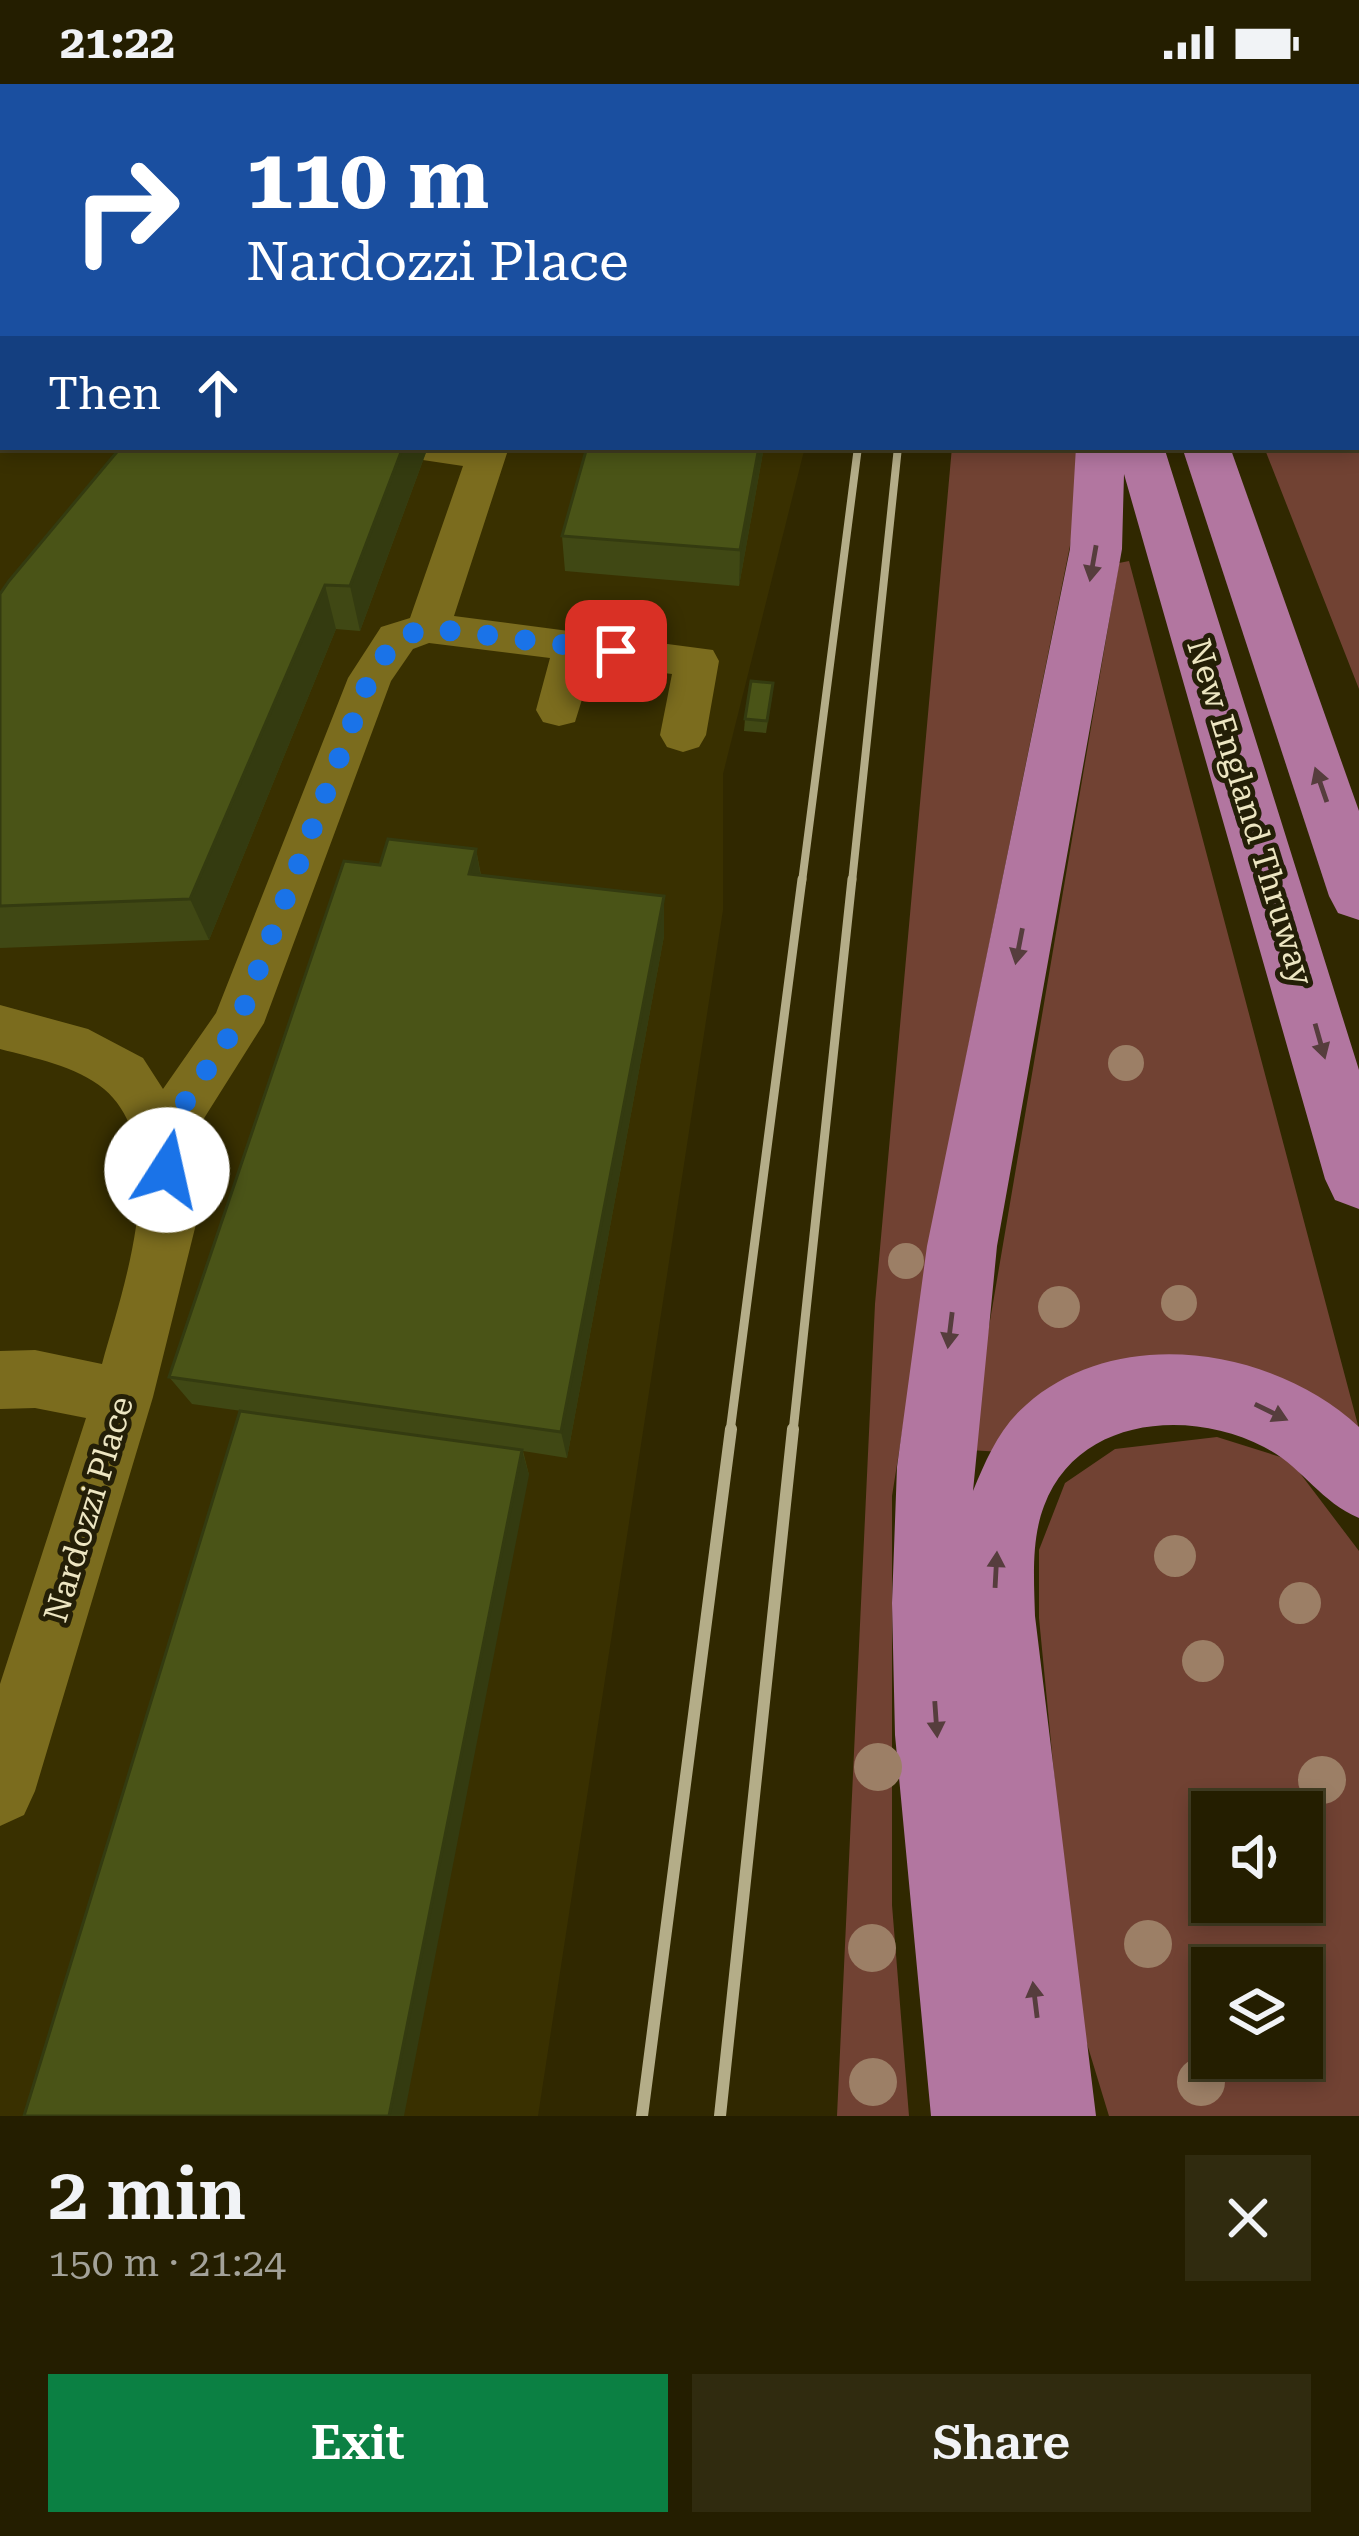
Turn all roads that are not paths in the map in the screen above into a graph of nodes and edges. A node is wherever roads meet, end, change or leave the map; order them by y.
1 (1100, 450) edge
2 (1141, 450) edge
3 (1207, 450) edge
4 (488, 451) edge
5 (397, 454) edge
6 (428, 628) junction
7 (575, 646) junction
8 (559, 710) dead end
9 (683, 735) dead end
10 (1359, 896) edge
11 (0, 1027) edge
12 (163, 1135) junction
13 (1359, 1179) edge
14 (0, 1380) edge
15 (123, 1397) junction
16 (1359, 1480) edge
17 (0, 1791) edge
18 (960, 1974) junction
19 (965, 2116) edge
20 (978, 2116) edge
21 (1049, 2116) edge

1 -> 18 highway
2 -> 13 highway, New England Thruway
10 -> 3 highway, New England Thruway
4 - 5 lane
4 - 6 lane
6 - 7 lane
6 - 12 lane
7 - 8 lane
7 - 9 lane
11 - 12 lane
12 - 15 lane, Nardozzi Place
14 - 15 lane
15 - 17 lane, Nardozzi Place
21 -> 16 highway
18 - 19 highway
18 - 20 highway

